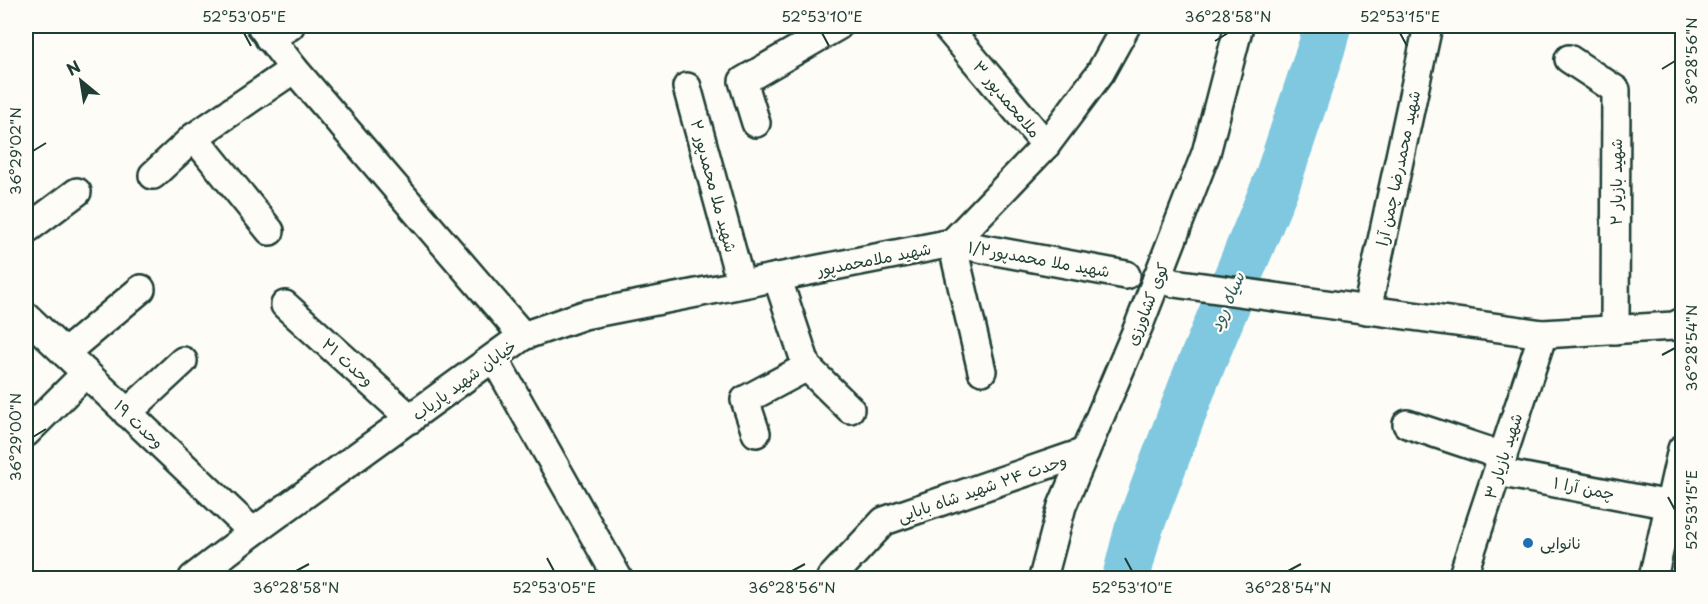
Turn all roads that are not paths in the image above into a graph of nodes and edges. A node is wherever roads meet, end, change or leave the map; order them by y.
1 (838, 26) edge
2 (946, 26) edge
3 (1126, 26) edge
4 (1239, 26) edge
5 (1428, 26) edge
6 (273, 30) edge
7 (1569, 59) dead end
8 (294, 69) junction
9 (687, 87) dead end
10 (756, 123) dead end
11 (194, 137) junction
12 (1046, 146) junction
13 (153, 175) dead end
14 (77, 192) dead end
15 (26, 230) edge
16 (270, 231) dead end
17 (952, 243) junction
18 (1126, 274) dead end
19 (777, 278) junction
20 (1166, 280) junction
21 (741, 284) junction
22 (141, 289) dead end
23 (285, 305) dead end
24 (1367, 310) junction
25 (26, 316) edge
26 (1683, 322) edge
27 (1616, 330) junction
28 (1543, 334) junction
29 (523, 336) junction
30 (65, 353) junction
31 (494, 358) junction
32 (183, 362) dead end
33 (807, 367) junction
34 (982, 371) dead end
35 (86, 374) junction
36 (850, 409) dead end
37 (127, 413) junction
38 (411, 419) junction
39 (1407, 424) dead end
40 (26, 432) edge
41 (756, 433) dead end
42 (1683, 449) edge
43 (1085, 452) junction
44 (1500, 464) junction
45 (1670, 505) junction
46 (253, 532) junction
47 (193, 579) edge
48 (618, 579) edge
49 (831, 579) edge
50 (1043, 579) edge
51 (1462, 579) edge
52 (1653, 579) edge

1 - 10 street
2 - 12 street, ملامحمدپور ۳
3 - 12 street, شهید ملامحمدپور
4 - 20 street, کوی کشاورزی
5 - 24 street, شهید محمدرضا چمن آرا
6 - 8 street, خیابان شهید پاریاب
7 - 27 street, شهید بازیار ۲
8 - 11 street
8 - 29 street, خیابان شهید پاریاب
9 - 21 street, شهید ملا محمدپور ۲
11 - 13 street
11 - 16 street
12 - 17 street, شهید ملامحمدپور
14 - 15 street
17 - 18 street, شهید ملا محمدپور۱/۲
17 - 19 street, شهید ملامحمدپور
17 - 34 street
19 - 21 street, شهید ملامحمدپور
19 - 33 street
20 - 24 street
20 - 43 street, کوی کشاورزی
21 - 29 street, شهید ملامحمدپور
22 - 30 street
23 - 38 street, وحدت ۲۱
24 - 28 street
25 - 30 street, وحدت ۱۹
26 - 27 street
27 - 28 street
28 - 44 street, شهید بازیار ۳
29 - 31 street, خیابان شهید پاریاب
30 - 35 street, وحدت ۱۹
31 - 38 street, خیابان شهید پاریاب
31 - 48 street
32 - 37 street
33 - 36 street
33 - 41 street
35 - 37 street, وحدت ۱۹
35 - 40 street
37 - 46 street, وحدت ۱۹
38 - 46 street, خیابان شهید پاریاب
39 - 44 street, چمن آرا ۱
42 - 45 street
43 - 49 street, وحدت ۲۴ شهید شاه بابایی
43 - 50 street, کوی کشاورزی
44 - 45 street, چمن آرا ۱
44 - 51 street, شهید بازیار ۳
45 - 52 street
46 - 47 street, خیابان شهید پاریاب

